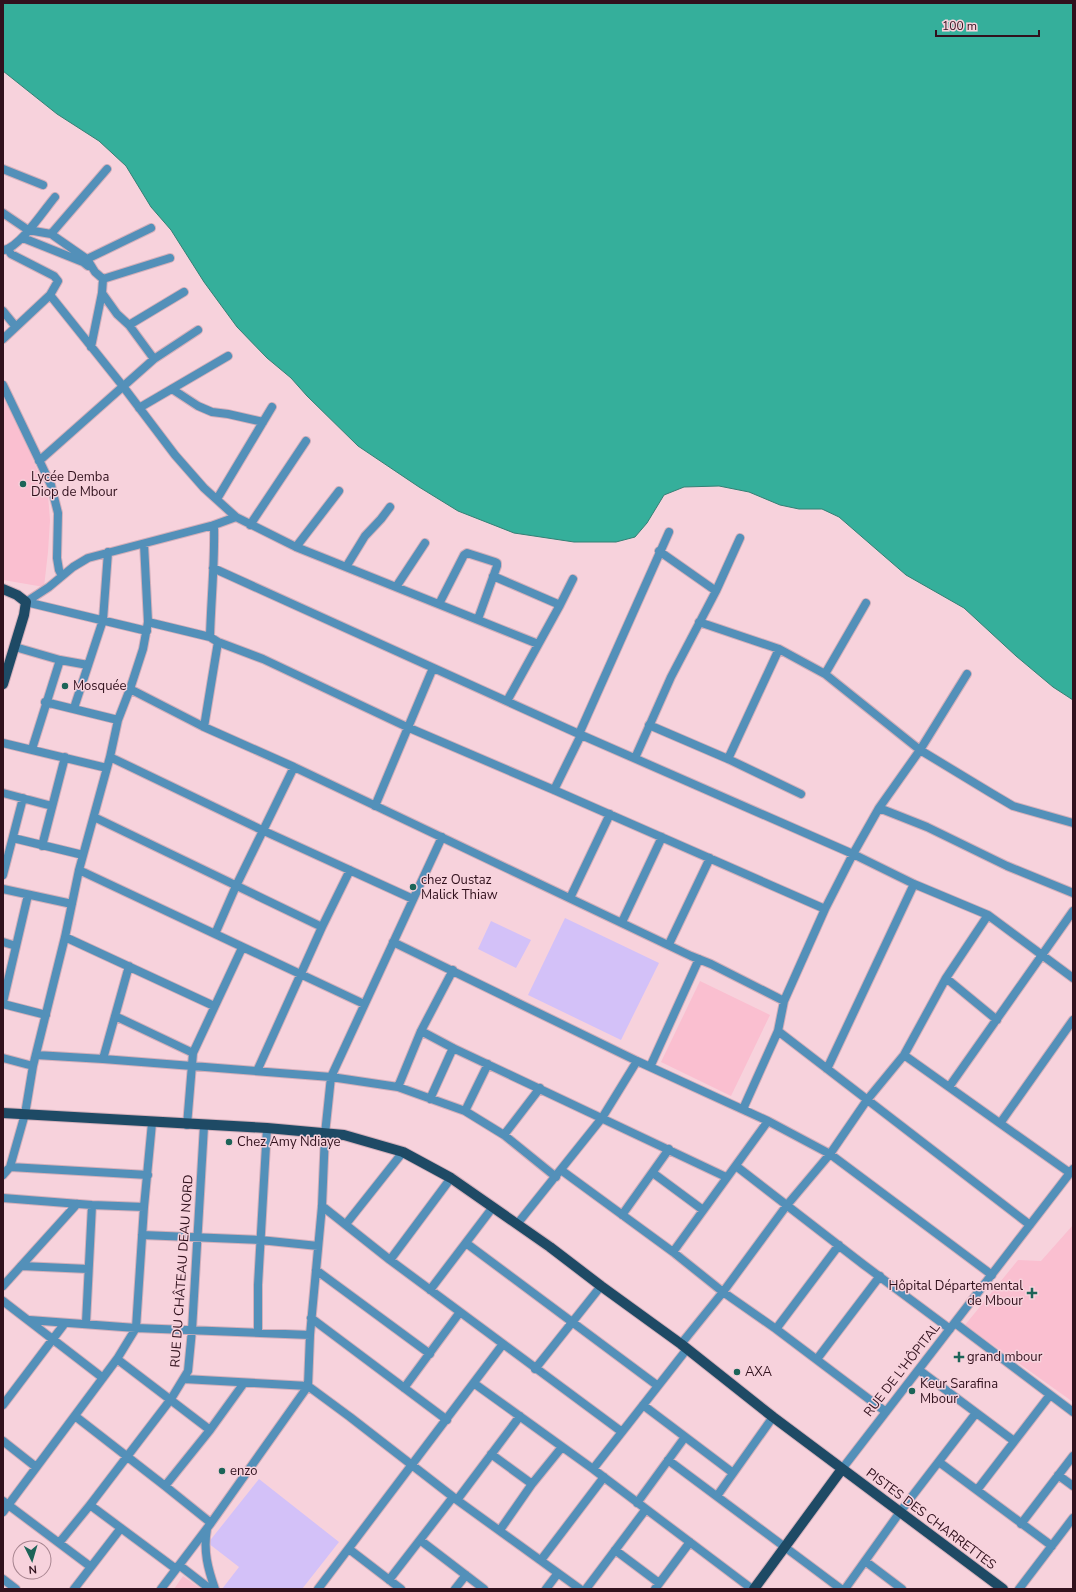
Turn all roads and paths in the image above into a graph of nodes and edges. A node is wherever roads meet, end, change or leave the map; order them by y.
1 (3, 169) edge
2 (107, 169) dead end
3 (43, 185) dead end
4 (55, 197) dead end
5 (3, 213) edge
6 (151, 228) dead end
7 (28, 230) junction
8 (51, 234) junction
9 (23, 238) junction
10 (6, 250) edge
11 (170, 258) dead end
12 (87, 259) junction
13 (95, 272) junction
14 (103, 279) junction
15 (184, 292) dead end
16 (102, 293) junction
17 (50, 295) junction
18 (3, 311) edge
19 (129, 325) junction
20 (16, 327) junction
21 (198, 330) dead end
22 (3, 339) edge
23 (91, 347) junction
24 (228, 356) dead end
25 (154, 359) junction
26 (3, 385) edge
27 (122, 385) junction
28 (172, 389) junction
29 (272, 407) dead end
30 (139, 408) junction
31 (263, 422) junction
32 (306, 441) dead end
33 (39, 461) junction
34 (339, 491) dead end
35 (217, 499) junction
36 (390, 507) dead end
37 (236, 517) junction
38 (214, 525) junction
39 (250, 525) junction
40 (669, 532) dead end
41 (740, 538) dead end
42 (425, 543) dead end
43 (144, 544) junction
44 (296, 547) junction
45 (108, 552) junction
46 (659, 552) junction
47 (346, 567) junction
48 (213, 568) junction
49 (62, 576) junction
50 (493, 576) junction
51 (573, 579) dead end
52 (396, 587) junction
53 (3, 590) edge
54 (716, 591) junction
55 (26, 602) junction
56 (866, 603) dead end
57 (439, 604) junction
58 (560, 605) junction
59 (478, 619) junction
60 (103, 620) junction
61 (699, 622) junction
62 (147, 626) junction
63 (210, 637) junction
64 (218, 642) junction
65 (538, 644) junction
66 (15, 647) junction
67 (779, 650) junction
68 (60, 660) junction
69 (88, 665) junction
70 (433, 668) junction
71 (825, 674) junction
72 (967, 674) dead end
73 (3, 681) edge
74 (130, 689) junction
75 (507, 700) junction
76 (45, 702) junction
77 (74, 708) junction
78 (118, 720) junction
79 (649, 726) junction
80 (204, 727) junction
81 (407, 727) junction
82 (580, 734) junction
83 (3, 743) edge
84 (32, 749) junction
85 (920, 750) junction
86 (65, 757) junction
87 (110, 757) junction
88 (635, 758) junction
89 (728, 759) junction
90 (294, 767) junction
91 (107, 768) junction
92 (554, 790) junction
93 (3, 793) edge
94 (801, 794) dead end
95 (23, 798) junction
96 (52, 806) junction
97 (375, 806) junction
98 (879, 808) junction
99 (610, 814) junction
100 (94, 817) junction
101 (1073, 823) edge
102 (264, 831) junction
103 (442, 837) junction
104 (662, 837) junction
105 (13, 838) junction
106 (42, 846) junction
107 (853, 854) junction
108 (83, 856) junction
109 (710, 858) junction
110 (79, 870) junction
111 (350, 870) junction
112 (3, 875) edge
113 (914, 884) junction
114 (236, 886) junction
115 (3, 889) edge
116 (1073, 893) edge
117 (28, 895) junction
118 (413, 898) junction
119 (570, 898) junction
120 (72, 904) junction
121 (825, 909) junction
122 (1073, 911) edge
123 (988, 915) junction
124 (622, 922) junction
125 (322, 926) junction
126 (215, 934) junction
127 (65, 937) junction
128 (3, 942) edge
129 (393, 942) junction
130 (669, 944) junction
131 (16, 946) junction
132 (242, 948) junction
133 (1043, 956) junction
134 (699, 959) junction
135 (129, 966) junction
136 (453, 970) junction
137 (302, 975) junction
138 (946, 978) junction
139 (1073, 978) edge
140 (784, 1001) junction
141 (3, 1003) edge
142 (364, 1004) junction
143 (214, 1006) junction
144 (46, 1015) junction
145 (115, 1016) junction
146 (997, 1020) junction
147 (1073, 1020) edge
148 (421, 1031) junction
149 (778, 1031) junction
150 (453, 1048) junction
151 (193, 1053) junction
152 (36, 1055) junction
153 (904, 1055) junction
154 (3, 1058) edge
155 (103, 1059) junction
156 (637, 1061) junction
157 (488, 1064) junction
158 (33, 1066) junction
159 (191, 1066) junction
160 (650, 1067) junction
161 (827, 1069) junction
162 (257, 1071) junction
163 (330, 1077) junction
164 (949, 1086) junction
165 (398, 1087) junction
166 (540, 1088) junction
167 (430, 1099) junction
168 (867, 1100) junction
169 (743, 1109) junction
170 (465, 1111) junction
171 (3, 1113) edge
172 (25, 1114) junction
173 (602, 1118) junction
174 (768, 1121) junction
175 (1001, 1122) junction
176 (152, 1123) junction
177 (186, 1125) junction
178 (204, 1126) junction
179 (267, 1128) junction
180 (325, 1134) junction
181 (504, 1136) junction
182 (669, 1149) junction
183 (404, 1152) junction
184 (830, 1154) junction
185 (736, 1166) junction
186 (10, 1167) junction
187 (561, 1170) junction
188 (1072, 1171) edge
189 (652, 1173) junction
190 (3, 1175) edge
191 (148, 1175) junction
192 (556, 1177) junction
193 (726, 1177) junction
194 (451, 1178) junction
195 (3, 1198) edge
196 (77, 1204) junction
197 (92, 1205) junction
198 (787, 1205) junction
199 (322, 1206) junction
200 (144, 1207) junction
201 (493, 1207) junction
202 (703, 1210) junction
203 (622, 1215) junction
204 (518, 1223) junction
205 (346, 1224) junction
206 (1030, 1225) junction
207 (142, 1235) junction
208 (198, 1238) junction
209 (260, 1240) junction
210 (466, 1242) junction
211 (839, 1245) junction
212 (318, 1246) junction
213 (673, 1252) junction
214 (390, 1260) junction
215 (21, 1266) junction
216 (88, 1269) junction
217 (316, 1270) junction
218 (992, 1275) junction
219 (880, 1276) junction
220 (3, 1286) edge
221 (601, 1286) junction
222 (430, 1290) junction
223 (723, 1292) junction
224 (3, 1302) edge
225 (460, 1312) junction
226 (311, 1318) junction
227 (29, 1320) junction
228 (573, 1322) junction
229 (66, 1323) junction
230 (86, 1324) junction
231 (952, 1326) junction
232 (136, 1328) junction
233 (776, 1329) junction
234 (192, 1330) junction
235 (258, 1332) junction
236 (310, 1335) junction
237 (53, 1339) junction
238 (504, 1344) junction
239 (684, 1346) junction
240 (430, 1354) junction
241 (117, 1359) junction
242 (817, 1359) junction
243 (535, 1369) junction
244 (919, 1370) junction
245 (103, 1378) junction
246 (184, 1379) junction
247 (244, 1383) junction
248 (474, 1384) junction
249 (308, 1386) junction
250 (658, 1386) junction
251 (404, 1388) junction
252 (1050, 1395) junction
253 (171, 1398) junction
254 (3, 1405) edge
255 (643, 1405) junction
256 (886, 1412) junction
257 (1073, 1412) edge
258 (976, 1413) junction
259 (75, 1416) junction
260 (520, 1416) junction
261 (774, 1417) junction
262 (447, 1420) junction
263 (210, 1430) junction
264 (622, 1432) junction
265 (685, 1437) junction
266 (3, 1441) edge
267 (1014, 1441) junction
268 (562, 1447) junction
269 (491, 1454) junction
270 (1073, 1456) edge
271 (126, 1457) junction
272 (668, 1460) junction
273 (939, 1462) junction
274 (412, 1465) junction
275 (36, 1467) junction
276 (593, 1469) junction
277 (842, 1469) junction
278 (733, 1473) junction
279 (1058, 1475) junction
280 (604, 1477) junction
281 (532, 1484) junction
282 (165, 1486) junction
283 (1073, 1486) edge
284 (977, 1490) junction
285 (717, 1496) junction
286 (455, 1498) junction
287 (638, 1503) junction
288 (90, 1505) junction
289 (5, 1506) edge
290 (646, 1509) junction
291 (900, 1512) junction
292 (1073, 1518) edge
293 (1022, 1524) junction
294 (209, 1525) junction
295 (121, 1528) junction
296 (500, 1530) junction
297 (420, 1540) junction
298 (690, 1542) junction
299 (59, 1544) junction
300 (785, 1546) junction
301 (1052, 1546) junction
302 (349, 1549) junction
303 (615, 1550) junction
304 (541, 1560) junction
305 (865, 1561) junction
306 (91, 1567) junction
307 (178, 1567) junction
308 (558, 1573) junction
309 (466, 1575) junction
310 (3, 1579) edge
311 (389, 1580) junction
312 (657, 1586) edge
313 (890, 1586) edge
314 (16, 1589) edge
315 (74, 1589) edge
316 (160, 1589) edge
317 (210, 1589) edge
318 (215, 1589) edge
319 (318, 1589) edge
320 (401, 1589) edge
321 (455, 1589) edge
322 (484, 1589) edge
323 (546, 1589) edge
324 (580, 1589) edge
325 (586, 1589) edge
326 (753, 1589) edge
327 (842, 1589) edge
328 (845, 1589) edge
329 (902, 1589) edge
330 (1003, 1589) edge
331 (1019, 1589) edge

1 - 3 street
2 - 8 street
4 - 7 street
5 - 7 street
6 - 12 street
7 - 8 street
7 - 9 street
8 - 12 street
9 - 10 street
9 - 13 street
10 - 17 street
11 - 14 street
12 - 13 street
13 - 14 street
14 - 16 street
15 - 19 street
16 - 19 street
16 - 23 street
17 - 20 street
17 - 23 street
18 - 20 street
19 - 25 street
20 - 22 street
21 - 25 street
23 - 27 street
24 - 28 street
25 - 27 street
26 - 33 street
27 - 30 street
27 - 33 street
28 - 30 street
28 - 31 street
29 - 31 street
30 - 35 street
31 - 35 street
32 - 39 street
33 - 49 street
34 - 44 street
35 - 37 street
36 - 47 street
37 - 38 street
37 - 39 street
38 - 43 street
38 - 48 street
39 - 44 street
40 - 46 street
41 - 54 street
42 - 52 street
43 - 45 street
43 - 62 street
44 - 47 street
45 - 49 street
45 - 60 street
46 - 54 street
46 - 82 street
47 - 52 street
48 - 63 street
48 - 70 street
49 - 55 street
50 - 57 street
50 - 58 street
50 - 59 street
51 - 58 street
52 - 57 street
53 - 55 main road
54 - 61 street
55 - 60 street
55 - 66 main road
56 - 71 street
57 - 59 street
58 - 65 street
59 - 65 street
60 - 62 street
60 - 69 street
61 - 67 street
61 - 79 street
62 - 63 street
62 - 74 street
63 - 64 street
64 - 80 street
64 - 81 street
65 - 75 street
66 - 68 street
66 - 73 main road
67 - 71 street
67 - 89 street
68 - 69 street
68 - 76 street
69 - 77 street
70 - 75 street
70 - 81 street
71 - 85 street
72 - 85 street
74 - 78 street
74 - 80 street
75 - 82 street
76 - 77 street
76 - 84 street
77 - 78 street
78 - 87 street
79 - 88 street
79 - 89 street
80 - 90 street
81 - 92 street
81 - 97 street
82 - 88 street
82 - 92 street
83 - 84 street
84 - 86 street
85 - 98 street
85 - 101 street
86 - 91 street
86 - 96 street
87 - 91 street
87 - 102 street
88 - 107 street
89 - 94 street
90 - 97 street
90 - 102 street
91 - 100 street
92 - 99 street
93 - 95 street
95 - 96 street
95 - 105 street
96 - 106 street
97 - 103 street
98 - 107 street
98 - 116 street
99 - 104 street
99 - 119 street
100 - 108 street
100 - 114 street
102 - 111 street
102 - 114 street
103 - 118 street
103 - 119 street
104 - 109 street
104 - 124 street
105 - 106 street
105 - 112 street
106 - 108 street
107 - 113 street
107 - 121 street
108 - 110 street
109 - 121 street
109 - 130 street
110 - 120 street
110 - 126 street
111 - 118 street
111 - 125 street
113 - 123 street
113 - 161 street
114 - 125 street
114 - 126 street
115 - 117 street
117 - 120 street
117 - 131 street
118 - 129 street
119 - 124 street
120 - 127 street
121 - 140 street
122 - 133 street
123 - 133 street
123 - 138 street
124 - 130 street
125 - 137 street
126 - 132 street
127 - 135 street
127 - 144 street
128 - 131 street
129 - 136 street
129 - 142 street
130 - 134 street
131 - 141 street
132 - 137 street
132 - 143 street
133 - 139 street
133 - 146 street
134 - 140 street
134 - 160 street
135 - 143 street
135 - 145 street
136 - 148 street
136 - 156 street
137 - 142 street
137 - 162 street
138 - 146 street
138 - 153 street
140 - 149 street
141 - 144 street
142 - 163 street
143 - 151 street
144 - 152 street
145 - 151 street
145 - 155 street
146 - 164 street
147 - 175 street
148 - 150 street
148 - 165 street
149 - 161 street
149 - 169 street
150 - 157 street
150 - 167 street
151 - 159 street
152 - 155 street
152 - 158 street
153 - 164 street
153 - 168 street
154 - 158 street
155 - 159 street
156 - 160 street
156 - 173 street
157 - 166 street
157 - 170 street
158 - 172 street
159 - 162 street
159 - 177 street
160 - 169 street
161 - 168 street
162 - 163 street
163 - 165 street
163 - 180 street
164 - 175 street
165 - 167 street
166 - 173 street
166 - 181 street
167 - 170 street
168 - 184 street
168 - 206 street
169 - 174 street
170 - 181 street
171 - 172 main road, PISTES DES CHARRETTES
172 - 176 main road, PISTES DES CHARRETTES
172 - 186 street
173 - 182 street
173 - 187 street
174 - 184 street
174 - 185 street
175 - 188 street
176 - 177 main road, PISTES DES CHARRETTES
176 - 191 street
177 - 178 main road, PISTES DES CHARRETTES
178 - 179 main road, PISTES DES CHARRETTES
178 - 208 street, RUE DU CHÂTEAU DEAU NORD
179 - 180 main road, PISTES DES CHARRETTES
179 - 209 street
180 - 183 main road, PISTES DES CHARRETTES
180 - 199 street
181 - 192 street
182 - 189 street
182 - 193 street
183 - 194 main road, PISTES DES CHARRETTES
183 - 205 street
184 - 198 street
184 - 218 street
185 - 193 street
185 - 198 street
186 - 190 street
186 - 191 street
187 - 192 street
187 - 203 street
188 - 206 street, RUE DE L'HÔPITAL
189 - 202 street
189 - 203 street
191 - 200 street
192 - 204 street
193 - 202 street
194 - 201 main road, PISTES DES CHARRETTES
194 - 214 street
195 - 196 street
196 - 197 street
196 - 215 street
197 - 200 street
197 - 216 street
198 - 211 street
198 - 223 street
199 - 205 street
199 - 212 street
200 - 207 street
201 - 204 main road, PISTES DES CHARRETTES
201 - 210 street
202 - 213 street
203 - 213 street
204 - 221 main road, PISTES DES CHARRETTES
205 - 214 street
206 - 218 street, RUE DE L'HÔPITAL
207 - 208 street
207 - 232 street
208 - 209 street
208 - 234 street, RUE DU CHÂTEAU DEAU NORD
209 - 212 street
209 - 235 street
210 - 222 street
210 - 228 street
211 - 219 street
211 - 233 street
212 - 217 street
213 - 223 street
214 - 222 street
215 - 216 street
215 - 220 street
216 - 230 street
217 - 226 street
217 - 240 street
218 - 231 street, RUE DE L'HÔPITAL
219 - 231 street
219 - 242 street
221 - 228 street
221 - 239 main road, PISTES DES CHARRETTES
222 - 225 street
223 - 233 street
223 - 239 street
224 - 227 street
225 - 238 street
225 - 240 street
226 - 236 street
226 - 251 street
227 - 229 street
227 - 237 street
228 - 243 street
228 - 250 street
229 - 230 street
229 - 237 street
230 - 232 street
231 - 244 street, RUE DE L'HÔPITAL
231 - 252 street
232 - 234 street
232 - 241 street
233 - 242 street
234 - 235 street
234 - 246 street, RUE DU CHÂTEAU DEAU NORD
235 - 236 street
236 - 249 street
237 - 245 street
237 - 254 street
238 - 243 street
238 - 248 street
239 - 250 street
239 - 261 main road, PISTES DES CHARRETTES
240 - 251 street
241 - 245 street
241 - 253 street
242 - 256 street
243 - 264 street
244 - 256 street, RUE DE L'HÔPITAL
244 - 258 street
245 - 259 street
246 - 247 street
246 - 253 street, RUE DU CHÂTEAU DEAU NORD
247 - 249 street
247 - 263 street
248 - 260 street
248 - 262 street
249 - 274 street
249 - 294 street
250 - 255 street
251 - 262 street
252 - 257 street
252 - 267 street
253 - 263 street
253 - 271 street, RUE DU CHÂTEAU DEAU NORD
255 - 264 street
255 - 265 street
256 - 277 street, RUE DE L'HÔPITAL
258 - 267 street
258 - 273 street
259 - 271 street
259 - 275 street
260 - 268 street
260 - 269 street
261 - 277 main road, PISTES DES CHARRETTES
261 - 278 street
262 - 274 street
263 - 282 street
264 - 276 street
265 - 272 street
265 - 278 street
266 - 275 street
267 - 284 street
268 - 276 street
268 - 281 street
269 - 281 street
269 - 286 street
270 - 279 street
271 - 282 street
271 - 288 street, RUE DU CHÂTEAU DEAU NORD
272 - 285 street
272 - 287 street
273 - 284 street
273 - 291 street
274 - 286 street
274 - 302 street
275 - 289 street
276 - 280 street
277 - 291 main road, PISTES DES CHARRETTES
277 - 300 main road, RUE DE L'HÔPITAL
278 - 285 street
279 - 283 street
279 - 293 street
280 - 287 street
280 - 304 street
281 - 296 street
282 - 294 street
284 - 293 street
285 - 300 street
286 - 296 street
286 - 297 street
287 - 290 street
288 - 295 street
288 - 299 street, RUE DU CHÂTEAU DEAU NORD
289 - 299 street
290 - 298 street
290 - 303 street
291 - 305 street
291 - 330 main road, PISTES DES CHARRETTES
292 - 301 street
293 - 301 street
294 - 307 street
294 - 318 street
295 - 306 street
295 - 307 street
296 - 304 street
297 - 309 street
297 - 311 street
298 - 312 street
298 - 326 street
299 - 306 street
300 - 326 main road, RUE DE L'HÔPITAL
300 - 327 street
301 - 331 street
302 - 311 street
302 - 319 street
303 - 312 street
303 - 325 street
304 - 308 street
305 - 313 street
305 - 328 street
306 - 315 street
307 - 316 street
307 - 317 street
308 - 323 street
308 - 324 street
309 - 321 street
309 - 322 street
310 - 314 street
311 - 320 street
313 - 329 street

